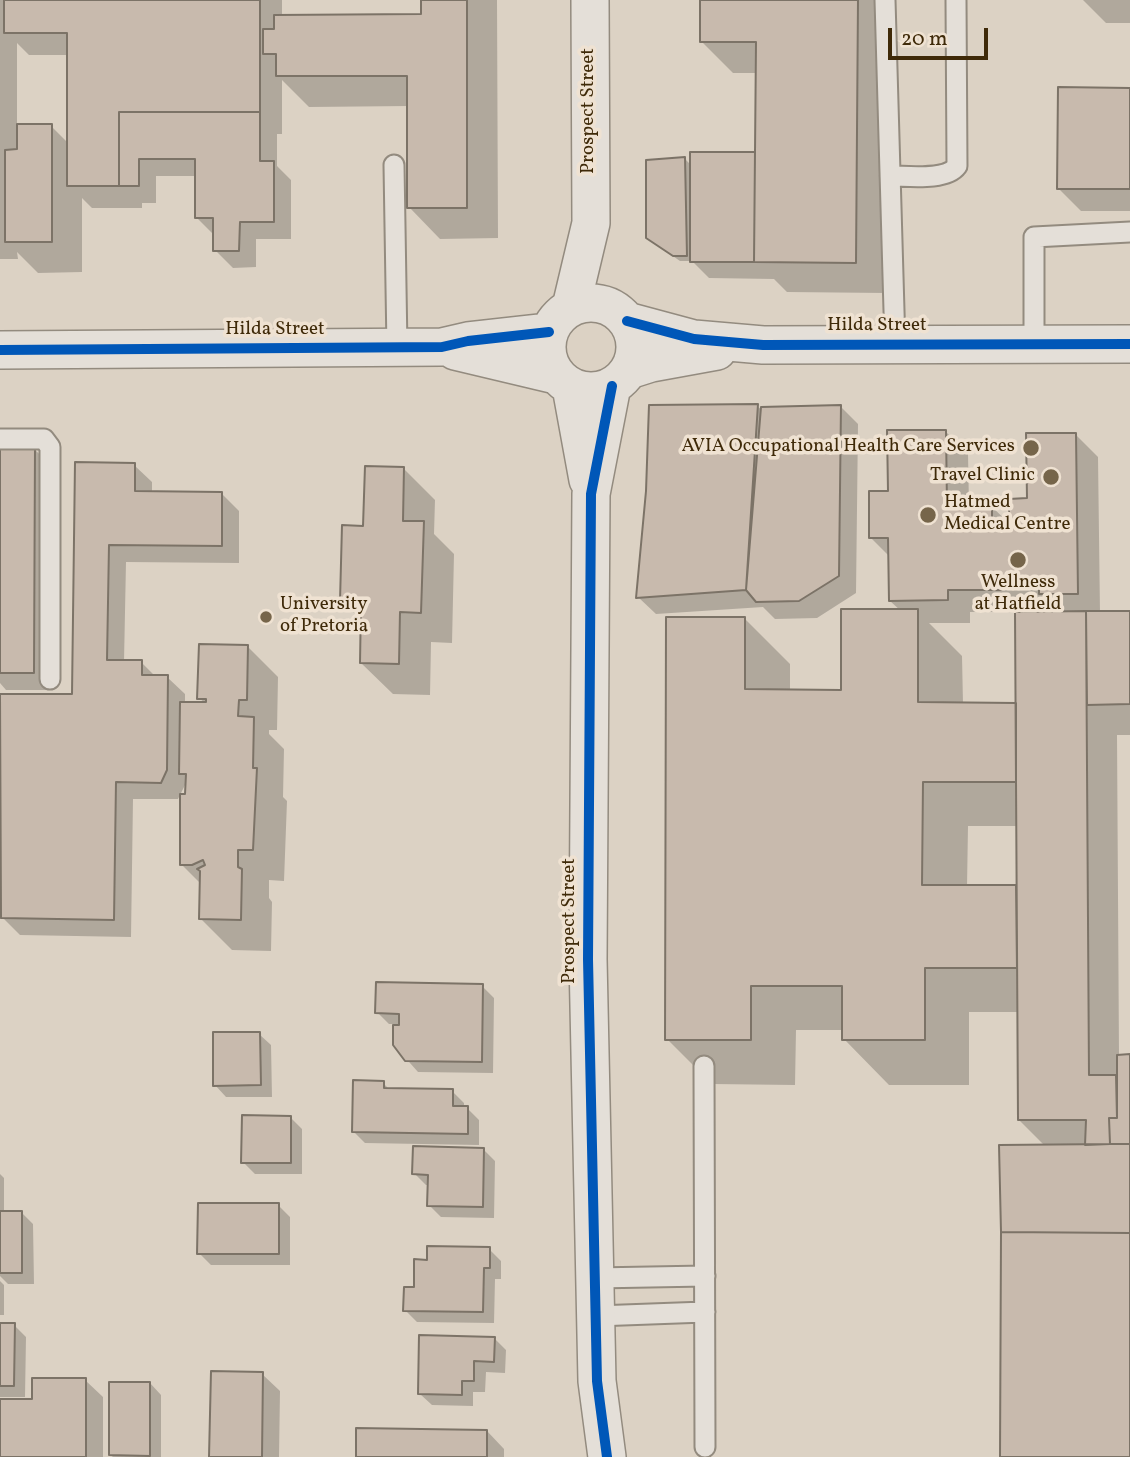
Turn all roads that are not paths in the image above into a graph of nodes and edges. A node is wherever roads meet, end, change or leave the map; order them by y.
1 (590, 0) edge
2 (885, 0) edge
3 (956, 0) edge
4 (394, 165) dead end
5 (890, 176) junction
6 (591, 223) junction
7 (1130, 232) edge
8 (622, 316) junction
9 (560, 320) junction
10 (1034, 344) junction
11 (1130, 344) edge
12 (763, 345) junction
13 (895, 345) junction
14 (442, 347) junction
15 (397, 348) junction
16 (0, 350) edge
17 (621, 378) junction
18 (564, 381) junction
19 (0, 439) edge
20 (591, 494) junction
21 (50, 679) dead end
22 (704, 1066) dead end
23 (705, 1276) junction
24 (595, 1279) junction
25 (705, 1312) junction
26 (596, 1316) junction
27 (597, 1381) junction
28 (705, 1447) dead end
29 (588, 1457) edge
30 (607, 1457) edge

1 - 6 street, Prospect Street
2 - 5 lane
3 - 5 lane
4 - 15 lane
5 - 13 lane
6 - 8 street, Prospect Street
6 - 9 street, Prospect Street
7 - 10 lane
8 - 9 street
8 - 12 street, Hilda Street
8 - 17 street
9 - 14 street, Hilda Street
9 - 18 street
10 - 11 street, Hilda Street
10 - 13 street, Hilda Street
12 - 13 street, Hilda Street
12 - 17 street, Hilda Street
14 - 15 street, Hilda Street
14 - 18 street, Hilda Street
15 - 16 street, Hilda Street
17 - 18 street
17 - 20 street, Prospect Street
18 - 20 street, Prospect Street
19 - 21 lane
20 - 24 street, Prospect Street
22 - 23 lane
23 - 24 lane
23 - 25 lane
24 - 26 street, Prospect Street
25 - 26 lane
25 - 28 lane
26 - 27 street, Prospect Street
27 - 29 street, Prospect Street
27 - 30 street, Prospect Street

